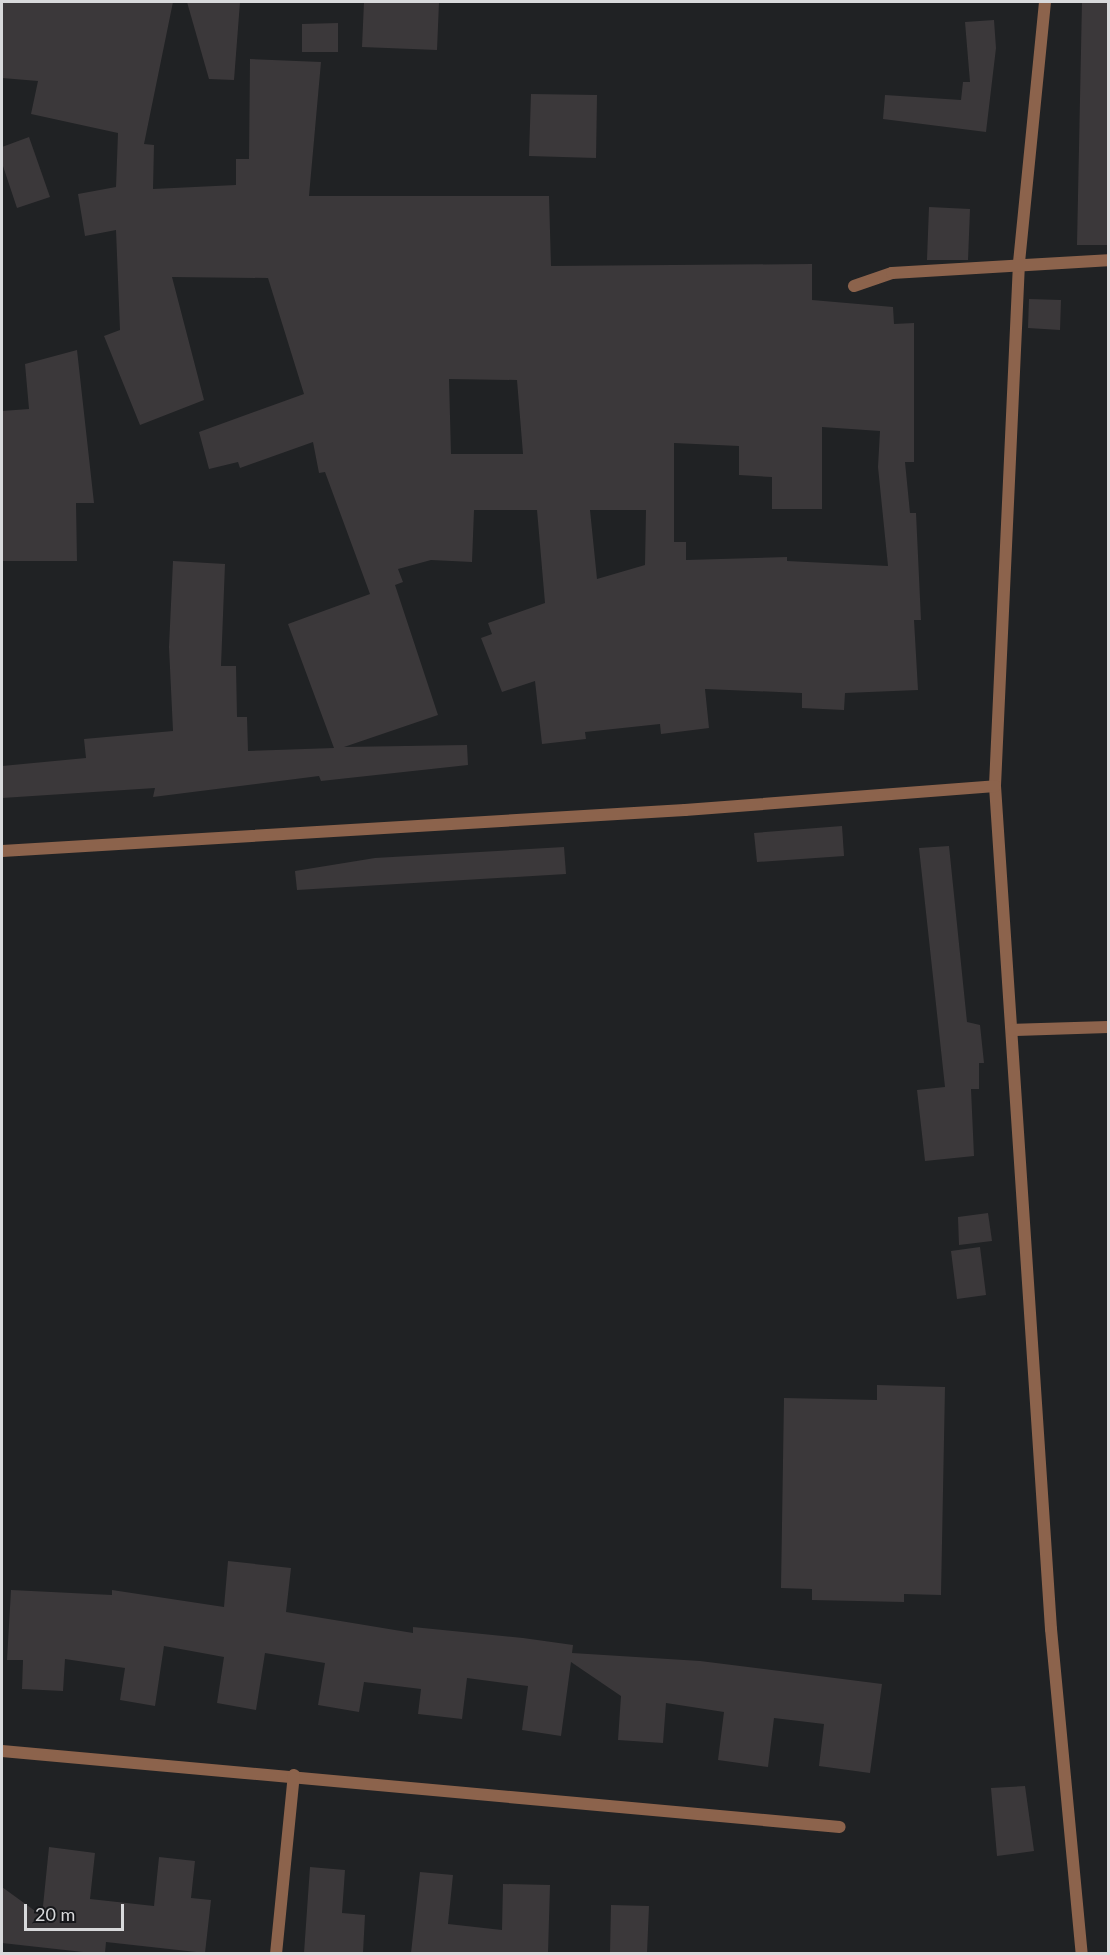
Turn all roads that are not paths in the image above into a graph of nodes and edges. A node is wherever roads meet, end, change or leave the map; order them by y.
1 (1045, 2) edge
2 (1108, 260) edge
3 (1019, 262) junction
4 (854, 286) dead end
5 (994, 786) junction
6 (2, 850) edge
7 (1108, 1027) edge
8 (1012, 1030) junction
9 (2, 1751) edge
10 (294, 1774) junction
11 (840, 1827) dead end
12 (276, 1953) edge
13 (1082, 1953) edge

1 - 3 street
2 - 3 street
3 - 4 street
3 - 5 street
5 - 6 street
5 - 8 street
7 - 8 street
8 - 13 street
9 - 10 street
10 - 11 street
10 - 12 street

